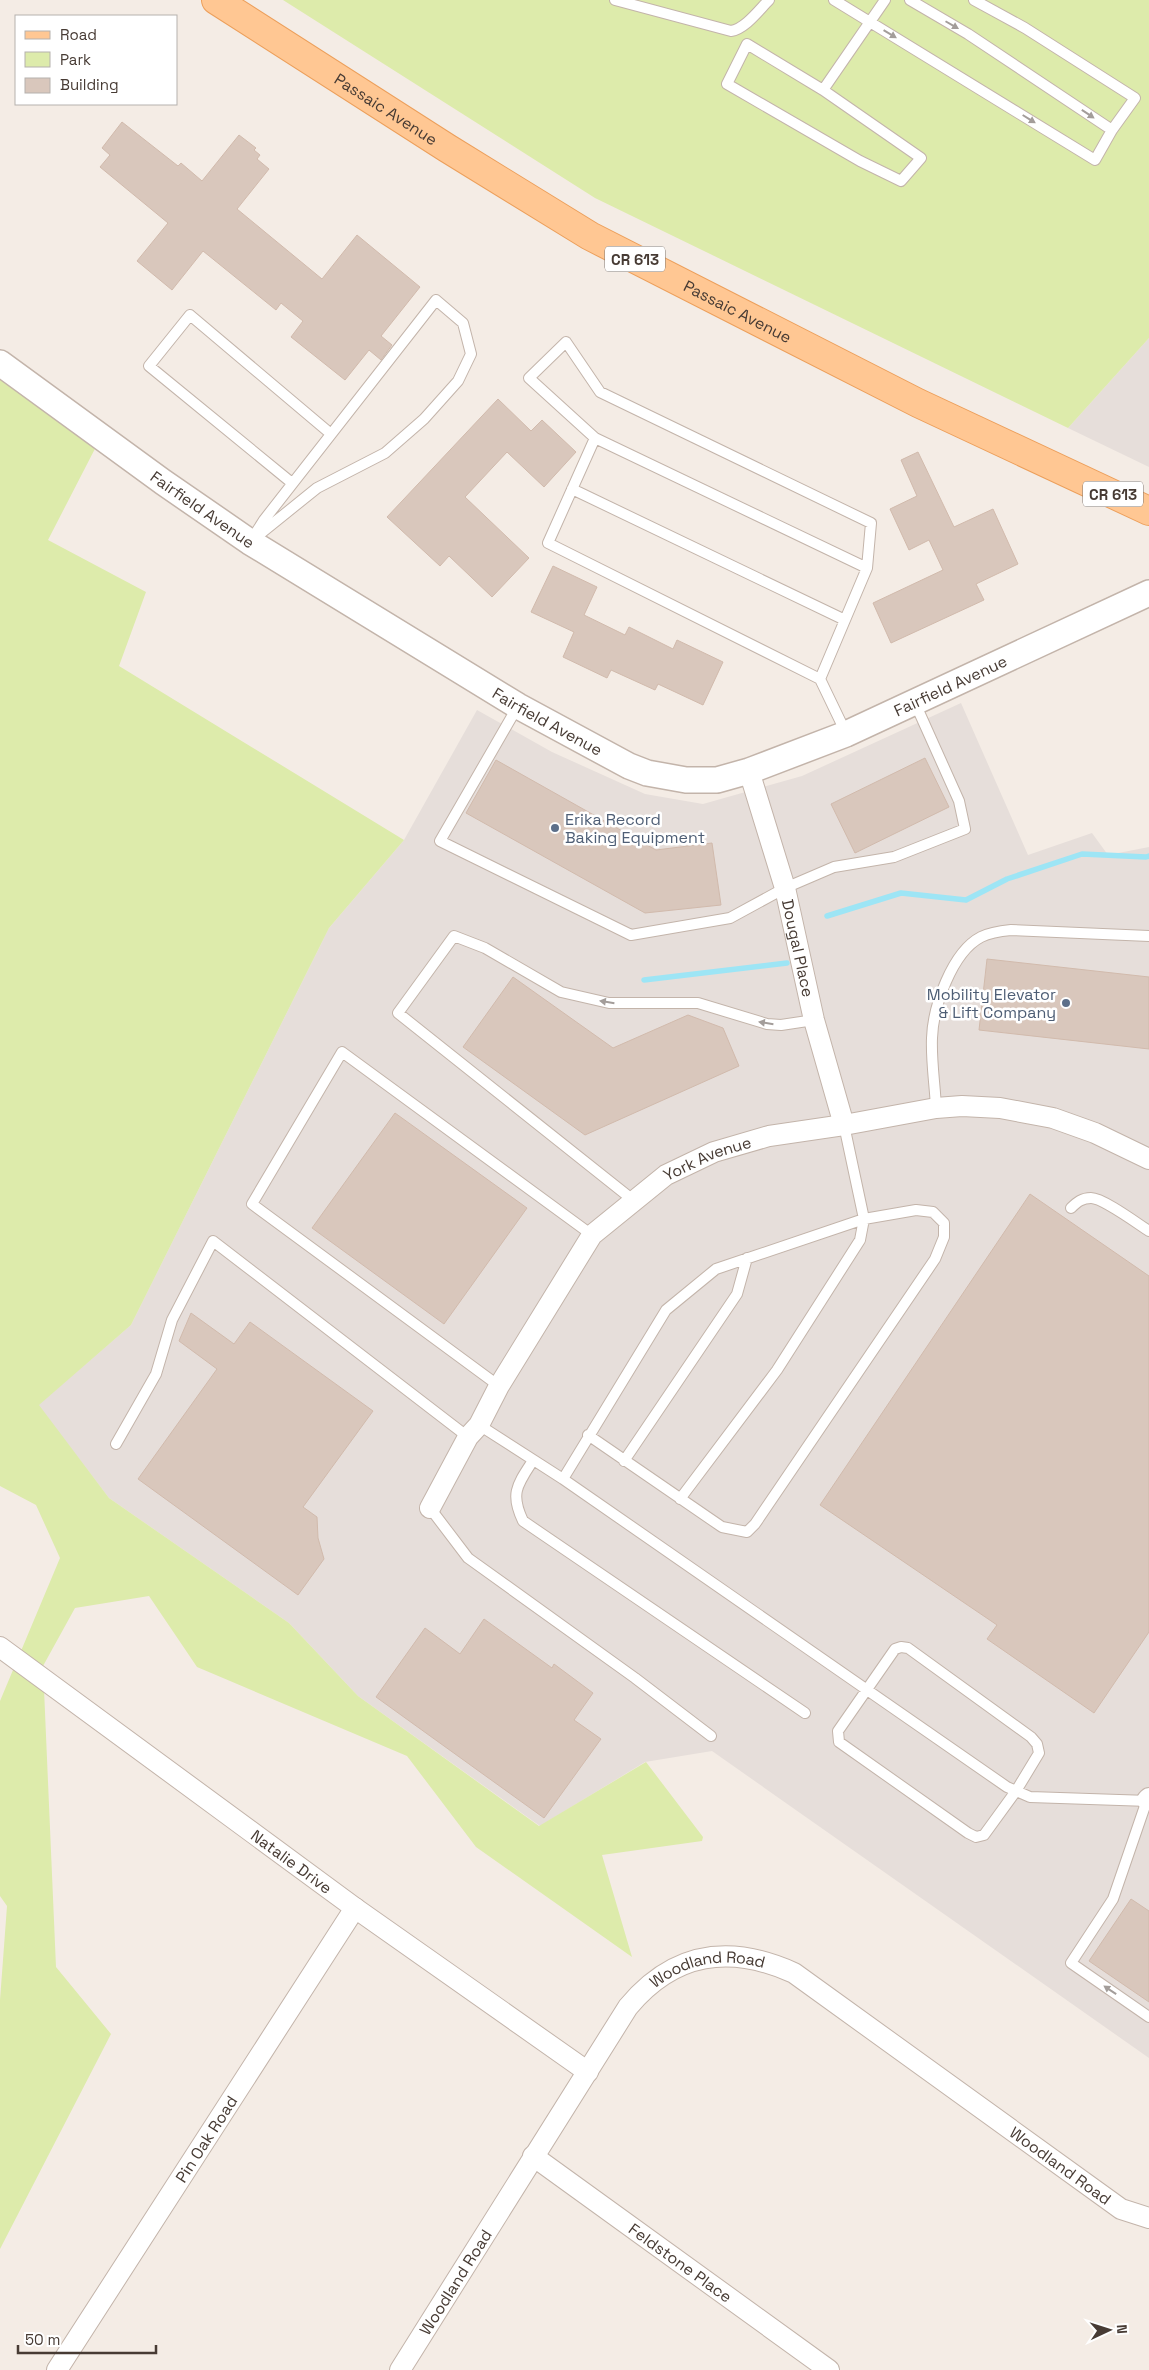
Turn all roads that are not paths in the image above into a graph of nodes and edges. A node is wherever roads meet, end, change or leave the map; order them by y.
1 (216, 0) edge
2 (615, 0) edge
3 (769, 0) edge
4 (834, 0) edge
5 (885, 0) edge
6 (910, 0) edge
7 (974, 0) edge
8 (870, 22) junction
9 (823, 90) junction
10 (1112, 130) junction
11 (0, 363) edge
12 (331, 434) junction
13 (595, 438) junction
14 (292, 483) junction
15 (572, 489) junction
16 (1149, 512) edge
17 (250, 542) junction
18 (867, 568) junction
19 (1149, 593) edge
20 (845, 620) junction
21 (820, 679) junction
22 (915, 703) junction
23 (518, 706) junction
24 (846, 734) junction
25 (749, 771) junction
26 (785, 888) junction
27 (1149, 936) edge
28 (814, 1020) junction
29 (936, 1108) junction
30 (844, 1125) junction
31 (1149, 1159) edge
32 (633, 1200) junction
33 (1071, 1208) dead end
34 (864, 1219) junction
35 (1149, 1231) edge
36 (592, 1235) junction
37 (747, 1258) junction
38 (499, 1386) junction
39 (473, 1431) junction
40 (588, 1435) junction
41 (116, 1444) dead end
42 (532, 1462) junction
43 (624, 1462) junction
44 (563, 1479) junction
45 (680, 1499) junction
46 (430, 1508) joint
47 (0, 1647) edge
48 (866, 1689) junction
49 (805, 1713) dead end
50 (711, 1736) dead end
51 (1016, 1791) junction
52 (1149, 1801) edge
53 (354, 1908) junction
54 (1149, 2016) edge
55 (588, 2072) junction
56 (533, 2156) junction
57 (1149, 2218) edge
58 (57, 2370) edge
59 (400, 2370) edge
60 (829, 2370) edge

1 - 16 main road, Passaic Avenue / CR 613
2 - 3 lane
4 - 8 lane
5 - 8 lane
6 -> 10 lane
7 - 10 lane
8 - 9 lane
8 -> 10 lane
9 - 9 lane
11 - 17 street, Fairfield Avenue
12 - 14 lane
12 - 14 lane
12 - 17 lane
13 - 15 lane
13 - 18 lane
13 - 18 lane
14 - 17 lane
15 - 20 lane
15 - 21 lane
17 - 23 street, Fairfield Avenue
18 - 20 lane
19 - 22 street, Fairfield Avenue
20 - 21 lane
21 - 24 lane
22 - 24 street, Fairfield Avenue
22 - 26 lane
23 - 25 street, Fairfield Avenue
23 - 26 lane
24 - 25 street, Fairfield Avenue
25 - 26 street, Dougal Place
26 - 28 street, Dougal Place
27 - 29 lane
28 - 30 street, Dougal Place
28 -> 32 lane
29 - 30 street, York Avenue
29 - 31 street, York Avenue
30 - 32 street, York Avenue
30 - 34 lane
32 - 36 street, York Avenue
33 - 35 lane
34 - 37 lane
34 - 45 lane
34 - 45 lane
36 - 38 street, York Avenue
36 - 38 lane
37 - 40 lane
37 - 43 lane
38 - 39 street, York Avenue
39 - 41 lane
39 - 42 lane
39 - 46 street, York Avenue
40 - 43 lane
40 - 44 lane
42 - 44 lane
42 - 49 lane
43 - 45 lane
44 - 48 lane
46 - 50 lane
47 - 53 street, Natalie Drive
48 - 51 lane
48 - 51 lane
48 - 51 lane
51 - 52 lane
54 -> 52 lane
53 - 55 street, Natalie Drive
53 - 58 street, Pin Oak Road
55 - 56 street, Woodland Road
55 - 57 street, Woodland Road
56 - 59 street, Woodland Road
56 - 60 street, Feldstone Place

